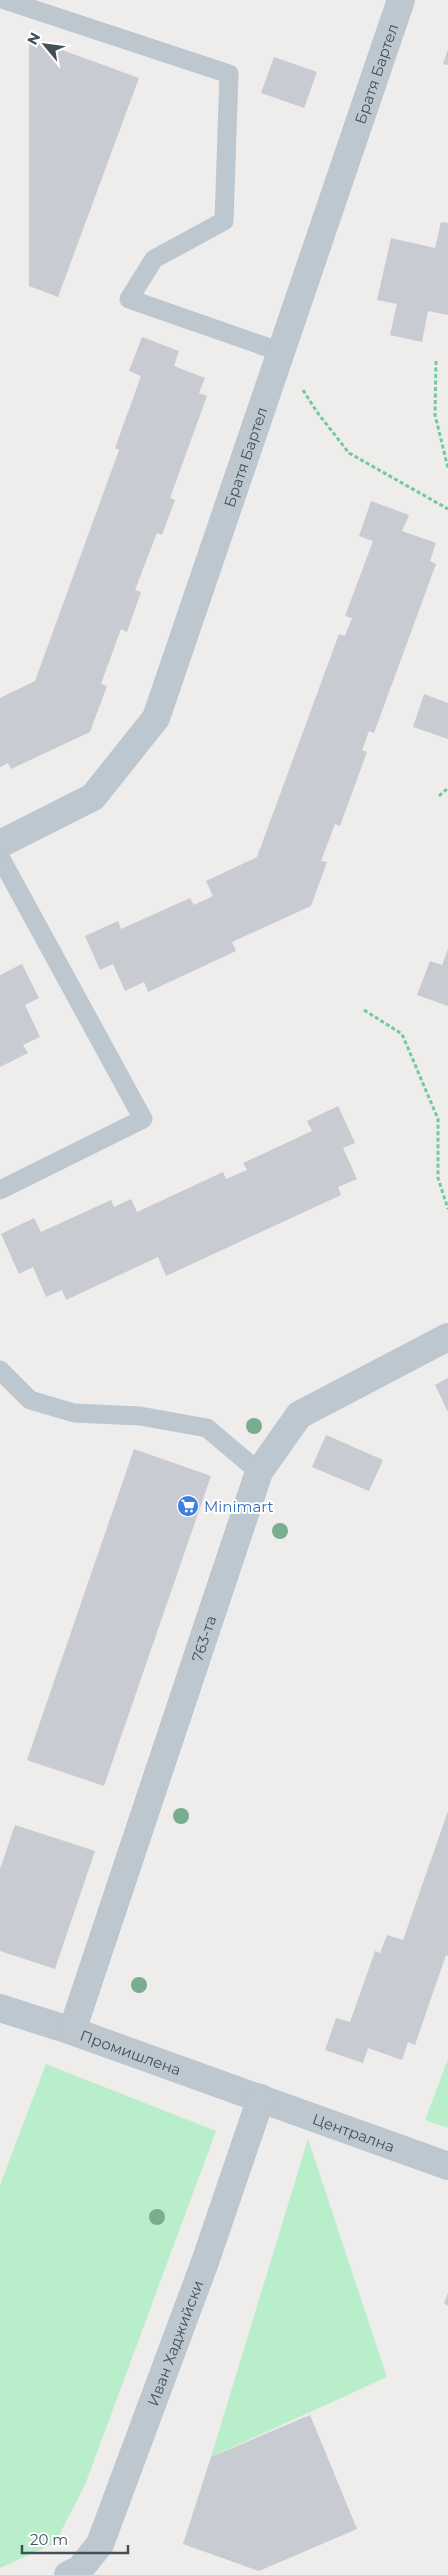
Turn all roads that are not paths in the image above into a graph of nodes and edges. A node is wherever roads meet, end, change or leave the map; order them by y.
1 (5, 0) edge
2 (401, 0) edge
3 (281, 352) junction
4 (0, 844) edge
5 (0, 857) edge
6 (0, 1190) edge
7 (448, 1337) edge
8 (0, 1370) edge
9 (259, 1472) junction
10 (0, 2008) edge
11 (72, 2031) junction
12 (261, 2098) junction
13 (448, 2166) edge
14 (68, 2575) edge

1 - 3 lane
2 - 3 street, Братя Бартел
3 - 4 street, Братя Бартел
5 - 6 lane
7 - 9 street, 763-та
8 - 9 lane
9 - 11 street, 763-та
10 - 11 street, Промишлена
11 - 12 street, Промишлена
12 - 13 street, Централна
12 - 14 street, Иван Хаджийски

